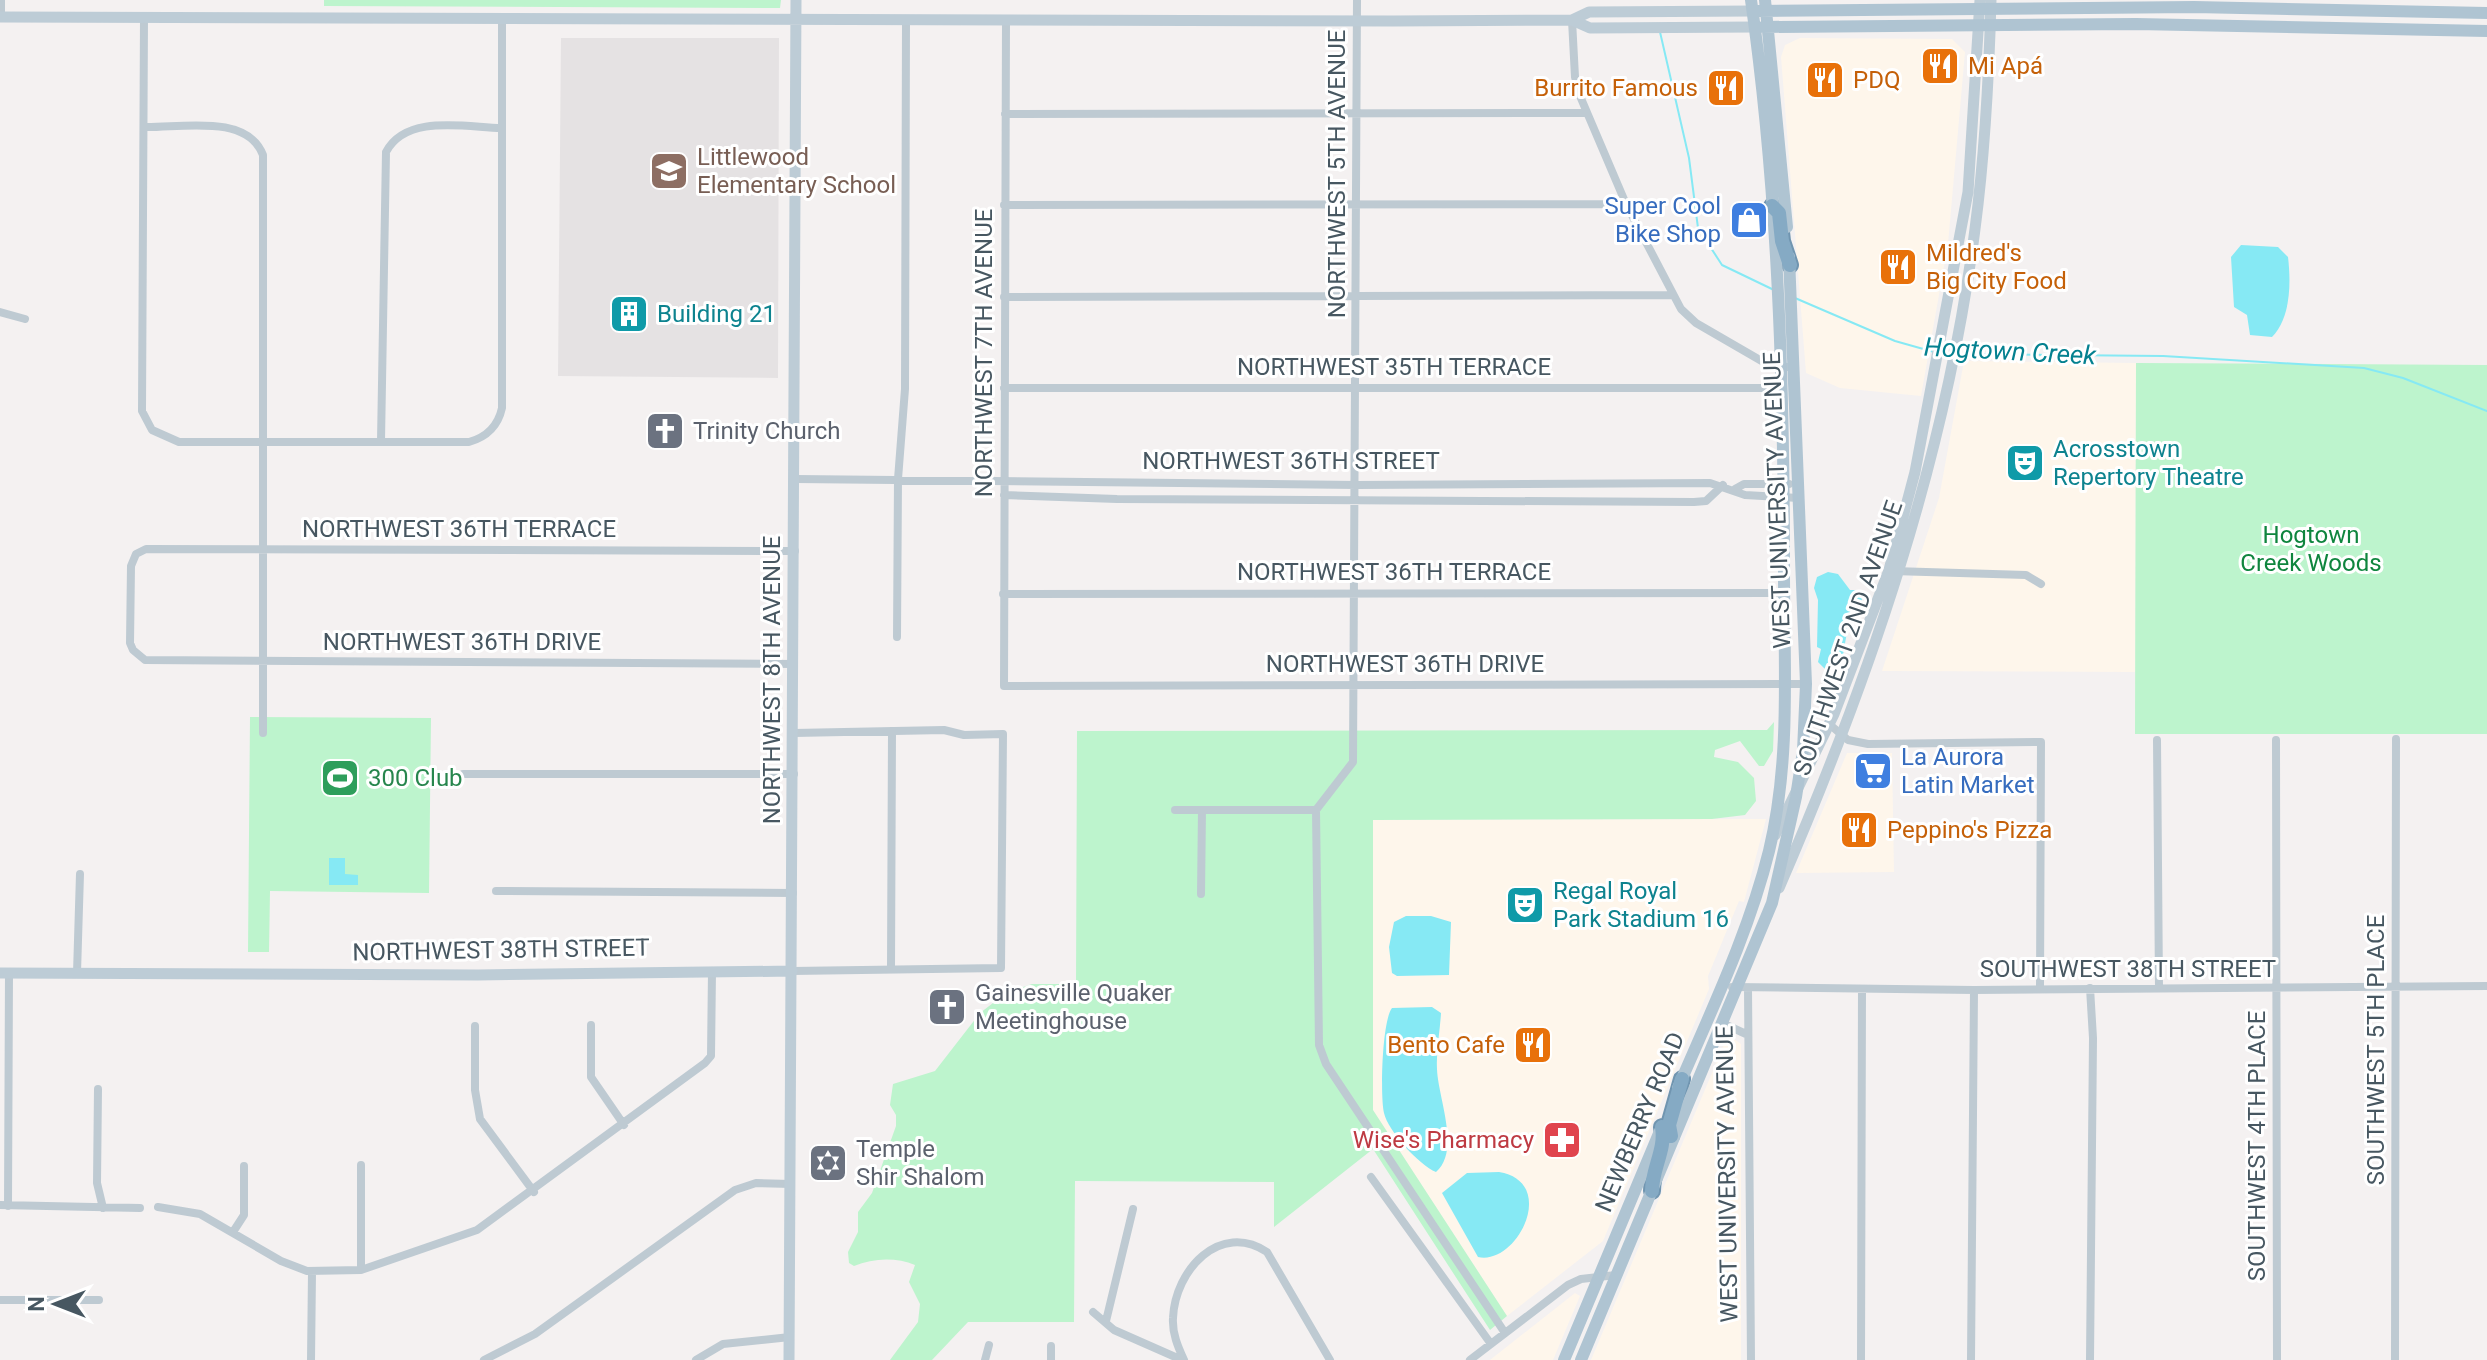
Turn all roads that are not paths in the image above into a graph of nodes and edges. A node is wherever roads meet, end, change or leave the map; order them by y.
1 (1, 0) edge
2 (796, 0) edge
3 (1357, 0) edge
4 (1985, 4) edge
5 (1759, 5) edge
6 (2487, 13) edge
7 (1, 17) edge
8 (144, 18) junction
9 (502, 19) junction
10 (795, 20) junction
11 (906, 20) junction
12 (1006, 20) junction
13 (1572, 20) junction
14 (1357, 21) junction
15 (1985, 24) junction
16 (1762, 27) junction
17 (2487, 31) edge
18 (1587, 113) junction
19 (1005, 114) junction
20 (1358, 115) junction
21 (144, 127) junction
22 (501, 128) junction
23 (1626, 204) junction
24 (1004, 205) junction
25 (1357, 206) junction
26 (1772, 206) joint
27 (1784, 265) junction
28 (1951, 293) junction
29 (1964, 294) junction
30 (1672, 295) junction
31 (1357, 296) junction
32 (1004, 297) junction
33 (0, 312) edge
34 (25, 319) dead end
35 (1789, 367) junction
36 (1357, 387) junction
37 (1004, 388) junction
38 (1784, 388) junction
39 (381, 441) junction
40 (262, 442) junction
41 (796, 479) junction
42 (898, 479) junction
43 (1003, 479) junction
44 (1534, 483) junction
45 (1357, 485) junction
46 (1723, 485) junction
47 (1791, 491) junction
48 (1004, 495) junction
49 (1357, 499) junction
50 (1534, 500) junction
51 (262, 549) junction
52 (795, 551) junction
53 (1894, 572) junction
54 (2041, 584) dead end
55 (1881, 592) junction
56 (1357, 593) junction
57 (1784, 593) junction
58 (1003, 594) junction
59 (1878, 632) junction
60 (897, 637) dead end
61 (133, 650) joint
62 (262, 661) junction
63 (794, 664) junction
64 (1356, 684) junction
65 (1786, 684) junction
66 (1806, 684) junction
67 (1004, 686) joint
68 (1829, 724) junction
69 (892, 731) junction
70 (263, 733) dead end
71 (794, 733) junction
72 (1841, 735) junction
73 (2396, 739) dead end
74 (2157, 740) dead end
75 (2276, 740) dead end
76 (463, 774) dead end
77 (794, 774) junction
78 (1799, 781) junction
79 (1175, 810) dead end
80 (1202, 810) junction
81 (1316, 810) junction
82 (1769, 850) junction
83 (80, 874) dead end
84 (496, 891) dead end
85 (793, 893) junction
86 (1201, 894) dead end
87 (1753, 900) joint
88 (1772, 903) junction
89 (891, 969) junction
90 (712, 971) junction
91 (792, 971) junction
92 (4, 973) edge
93 (77, 973) junction
94 (1722, 984) junction
95 (2487, 986) edge
96 (2396, 987) junction
97 (1742, 988) junction
98 (2040, 988) junction
99 (2090, 988) junction
100 (2159, 988) junction
101 (2277, 988) junction
102 (1862, 989) junction
103 (1974, 990) junction
104 (1722, 1023) junction
105 (591, 1025) dead end
106 (475, 1026) dead end
107 (1746, 1034) junction
108 (1682, 1079) junction
109 (98, 1089) dead end
110 (624, 1125) junction
111 (1662, 1127) junction
112 (1673, 1140) junction
113 (361, 1165) dead end
114 (244, 1166) dead end
115 (1371, 1177) dead end
116 (791, 1184) junction
117 (1652, 1191) junction
118 (534, 1192) junction
119 (4, 1206) edge
120 (158, 1207) dead end
121 (103, 1208) junction
122 (140, 1208) dead end
123 (1133, 1209) dead end
124 (233, 1232) junction
125 (361, 1270) junction
126 (312, 1272) junction
127 (1616, 1275) junction
128 (1599, 1277) junction
129 (0, 1300) edge
130 (99, 1300) dead end
131 (1093, 1312) dead end
132 (1106, 1321) junction
133 (1505, 1333) junction
134 (790, 1337) junction
135 (1491, 1344) junction
136 (989, 1345) dead end
137 (1051, 1346) dead end
138 (311, 1360) edge
139 (484, 1360) edge
140 (696, 1360) edge
141 (789, 1360) edge
142 (985, 1360) edge
143 (1051, 1360) edge
144 (1183, 1360) edge
145 (1330, 1360) edge
146 (1470, 1360) edge
147 (1564, 1360) edge
148 (1581, 1360) edge
149 (1751, 1360) edge
150 (1861, 1360) edge
151 (1971, 1360) edge
152 (2090, 1360) edge
153 (2277, 1360) edge
154 (2395, 1360) edge

1 - 7 street
2 - 10 main road, NORTHWEST 8TH AVENUE
3 - 14 street, NORTHWEST 5TH AVENUE
4 - 5 main road
4 - 6 main road
4 - 15 main road, SOUTHWEST 2ND AVENUE
5 - 13 main road
5 - 16 main road, WEST UNIVERSITY AVENUE
7 - 8 main road
8 - 9 main road
8 - 21 street
9 - 10 main road
9 - 22 street
10 - 11 main road
10 - 41 main road, NORTHWEST 8TH AVENUE
11 - 12 main road
11 - 42 street
12 - 14 main road
12 - 19 street, NORTHWEST 7TH AVENUE
13 - 14 main road
13 - 16 main road
13 - 18 street
14 - 20 street, NORTHWEST 5TH AVENUE
15 - 16 main road
15 - 17 main road
15 - 28 main road, SOUTHWEST 2ND AVENUE
15 - 29 main road, SOUTHWEST 2ND AVENUE
16 - 26 main road, WEST UNIVERSITY AVENUE
16 - 27 main road, WEST UNIVERSITY AVENUE
18 - 20 street
18 - 23 street
19 - 20 street
19 - 24 street, NORTHWEST 7TH AVENUE
20 - 25 street, NORTHWEST 5TH AVENUE
21 - 40 street
21 - 40 street
22 - 39 street
22 - 39 street
23 - 25 street
23 - 30 street
24 - 25 street
24 - 32 street, NORTHWEST 7TH AVENUE
25 - 31 street, NORTHWEST 5TH AVENUE
26 - 27 highway
27 - 35 main road, WEST UNIVERSITY AVENUE
28 - 29 main road
28 - 53 main road, SOUTHWEST 2ND AVENUE
29 - 53 main road, SOUTHWEST 2ND AVENUE
30 - 31 street
30 - 35 street
31 - 32 street
31 - 36 street, NORTHWEST 5TH AVENUE
32 - 37 street, NORTHWEST 7TH AVENUE
33 - 34 street
35 - 38 main road, WEST UNIVERSITY AVENUE
35 - 47 main road, WEST UNIVERSITY AVENUE
36 - 37 street, NORTHWEST 35TH TERRACE
36 - 38 street, NORTHWEST 35TH TERRACE
36 - 45 street, NORTHWEST 5TH AVENUE
37 - 43 street, NORTHWEST 7TH AVENUE
38 - 47 main road, WEST UNIVERSITY AVENUE
39 - 40 street
40 - 51 street
41 - 42 street, NORTHWEST 36TH STREET
41 - 52 main road, NORTHWEST 8TH AVENUE
42 - 43 street, NORTHWEST 36TH STREET
42 - 60 street
43 - 45 street, NORTHWEST 36TH STREET
43 - 48 street, NORTHWEST 7TH AVENUE
44 - 45 street, NORTHWEST 36TH STREET
44 - 46 street, NORTHWEST 36TH STREET
44 - 50 street
45 - 49 street, NORTHWEST 5TH AVENUE
46 - 47 street, NORTHWEST 36TH STREET
46 - 50 street
47 - 57 main road, WEST UNIVERSITY AVENUE
47 - 66 main road, WEST UNIVERSITY AVENUE
48 - 49 street
48 - 58 street, NORTHWEST 7TH AVENUE
49 - 50 street
49 - 56 street, NORTHWEST 5TH AVENUE
51 - 52 street, NORTHWEST 36TH TERRACE
51 - 61 street, NORTHWEST 36TH TERRACE
51 - 62 street
52 - 63 main road, NORTHWEST 8TH AVENUE
53 - 54 street
53 - 55 main road, SOUTHWEST 2ND AVENUE
53 - 59 main road, SOUTHWEST 2ND AVENUE
55 - 59 main road
55 - 68 main road, SOUTHWEST 2ND AVENUE
56 - 57 street, NORTHWEST 36TH TERRACE
56 - 58 street, NORTHWEST 36TH TERRACE
56 - 64 street, NORTHWEST 5TH AVENUE
57 - 65 main road, WEST UNIVERSITY AVENUE
58 - 67 street, NORTHWEST 7TH AVENUE
59 - 72 main road, SOUTHWEST 2ND AVENUE
61 - 62 street, NORTHWEST 36TH DRIVE
62 - 63 street, NORTHWEST 36TH DRIVE
62 - 70 street
63 - 71 main road, NORTHWEST 8TH AVENUE
64 - 65 street, NORTHWEST 36TH DRIVE
64 - 67 street, NORTHWEST 36TH DRIVE
64 - 81 street, NORTHWEST 5TH AVENUE
65 - 66 street, NORTHWEST 36TH DRIVE
65 - 82 main road, WEST UNIVERSITY AVENUE
66 - 78 main road, WEST UNIVERSITY AVENUE
68 - 72 street
68 - 78 main road, SOUTHWEST 2ND AVENUE
69 - 71 street
69 - 89 street
69 - 89 street, NORTHWEST 38TH STREET
71 - 77 main road, NORTHWEST 8TH AVENUE
72 - 88 main road, SOUTHWEST 2ND AVENUE
72 - 98 street
73 - 96 street, SOUTHWEST 5TH PLACE
74 - 100 street
75 - 101 street, SOUTHWEST 4TH PLACE
76 - 77 street
77 - 85 main road, NORTHWEST 8TH AVENUE
78 - 82 main road, SOUTHWEST 2ND AVENUE
78 - 88 main road, WEST UNIVERSITY AVENUE
79 - 80 street
80 - 81 street
80 - 86 street
81 - 133 street
82 - 87 main road, WEST UNIVERSITY AVENUE
83 - 93 street
84 - 85 street
85 - 91 main road, NORTHWEST 8TH AVENUE
87 - 94 main road, NEWBERRY ROAD
88 - 97 main road, WEST UNIVERSITY AVENUE
89 - 91 street, NORTHWEST 38TH STREET
90 - 91 main road, NORTHWEST 38TH STREET
90 - 93 main road, NORTHWEST 38TH STREET
90 - 110 street
91 - 116 main road, NORTHWEST 8TH AVENUE
92 - 93 main road, NORTHWEST 38TH STREET
92 - 119 street
94 - 97 street
94 - 108 main road, NEWBERRY ROAD
95 - 96 street, SOUTHWEST 38TH STREET
96 - 101 street, SOUTHWEST 38TH STREET
96 - 154 street, SOUTHWEST 5TH PLACE
97 - 102 street, SOUTHWEST 38TH STREET
97 - 104 main road, NEWBERRY ROAD
97 - 107 street, WEST UNIVERSITY AVENUE
98 - 99 street, SOUTHWEST 38TH STREET
98 - 103 street, SOUTHWEST 38TH STREET
99 - 100 street, SOUTHWEST 38TH STREET
99 - 152 street
100 - 101 street, SOUTHWEST 38TH STREET
101 - 153 street, SOUTHWEST 4TH PLACE
102 - 103 street, SOUTHWEST 38TH STREET
102 - 150 street
103 - 151 street
104 - 107 street
104 - 112 main road, NEWBERRY ROAD
105 - 110 street
106 - 118 street
107 - 149 street, WEST UNIVERSITY AVENUE
108 - 111 main road, NEWBERRY ROAD
108 - 112 highway
109 - 121 street
110 - 118 street
111 - 117 highway
111 - 128 main road, NEWBERRY ROAD
112 - 117 main road, NEWBERRY ROAD
113 - 125 street
114 - 124 street
115 - 135 street
116 - 134 main road, NORTHWEST 8TH AVENUE
116 - 139 street
117 - 127 main road, NEWBERRY ROAD
118 - 125 street
119 - 121 street
120 - 124 street
121 - 122 street
123 - 132 street
124 - 126 street
125 - 126 street
126 - 138 street
127 - 128 street
127 - 148 main road, NEWBERRY ROAD
128 - 133 street
128 - 147 main road, NEWBERRY ROAD
129 - 130 street
131 - 132 street
132 - 144 street
133 - 135 street
134 - 140 street
134 - 141 main road, NORTHWEST 8TH AVENUE
135 - 146 street
136 - 142 street
137 - 143 street
144 - 145 street

